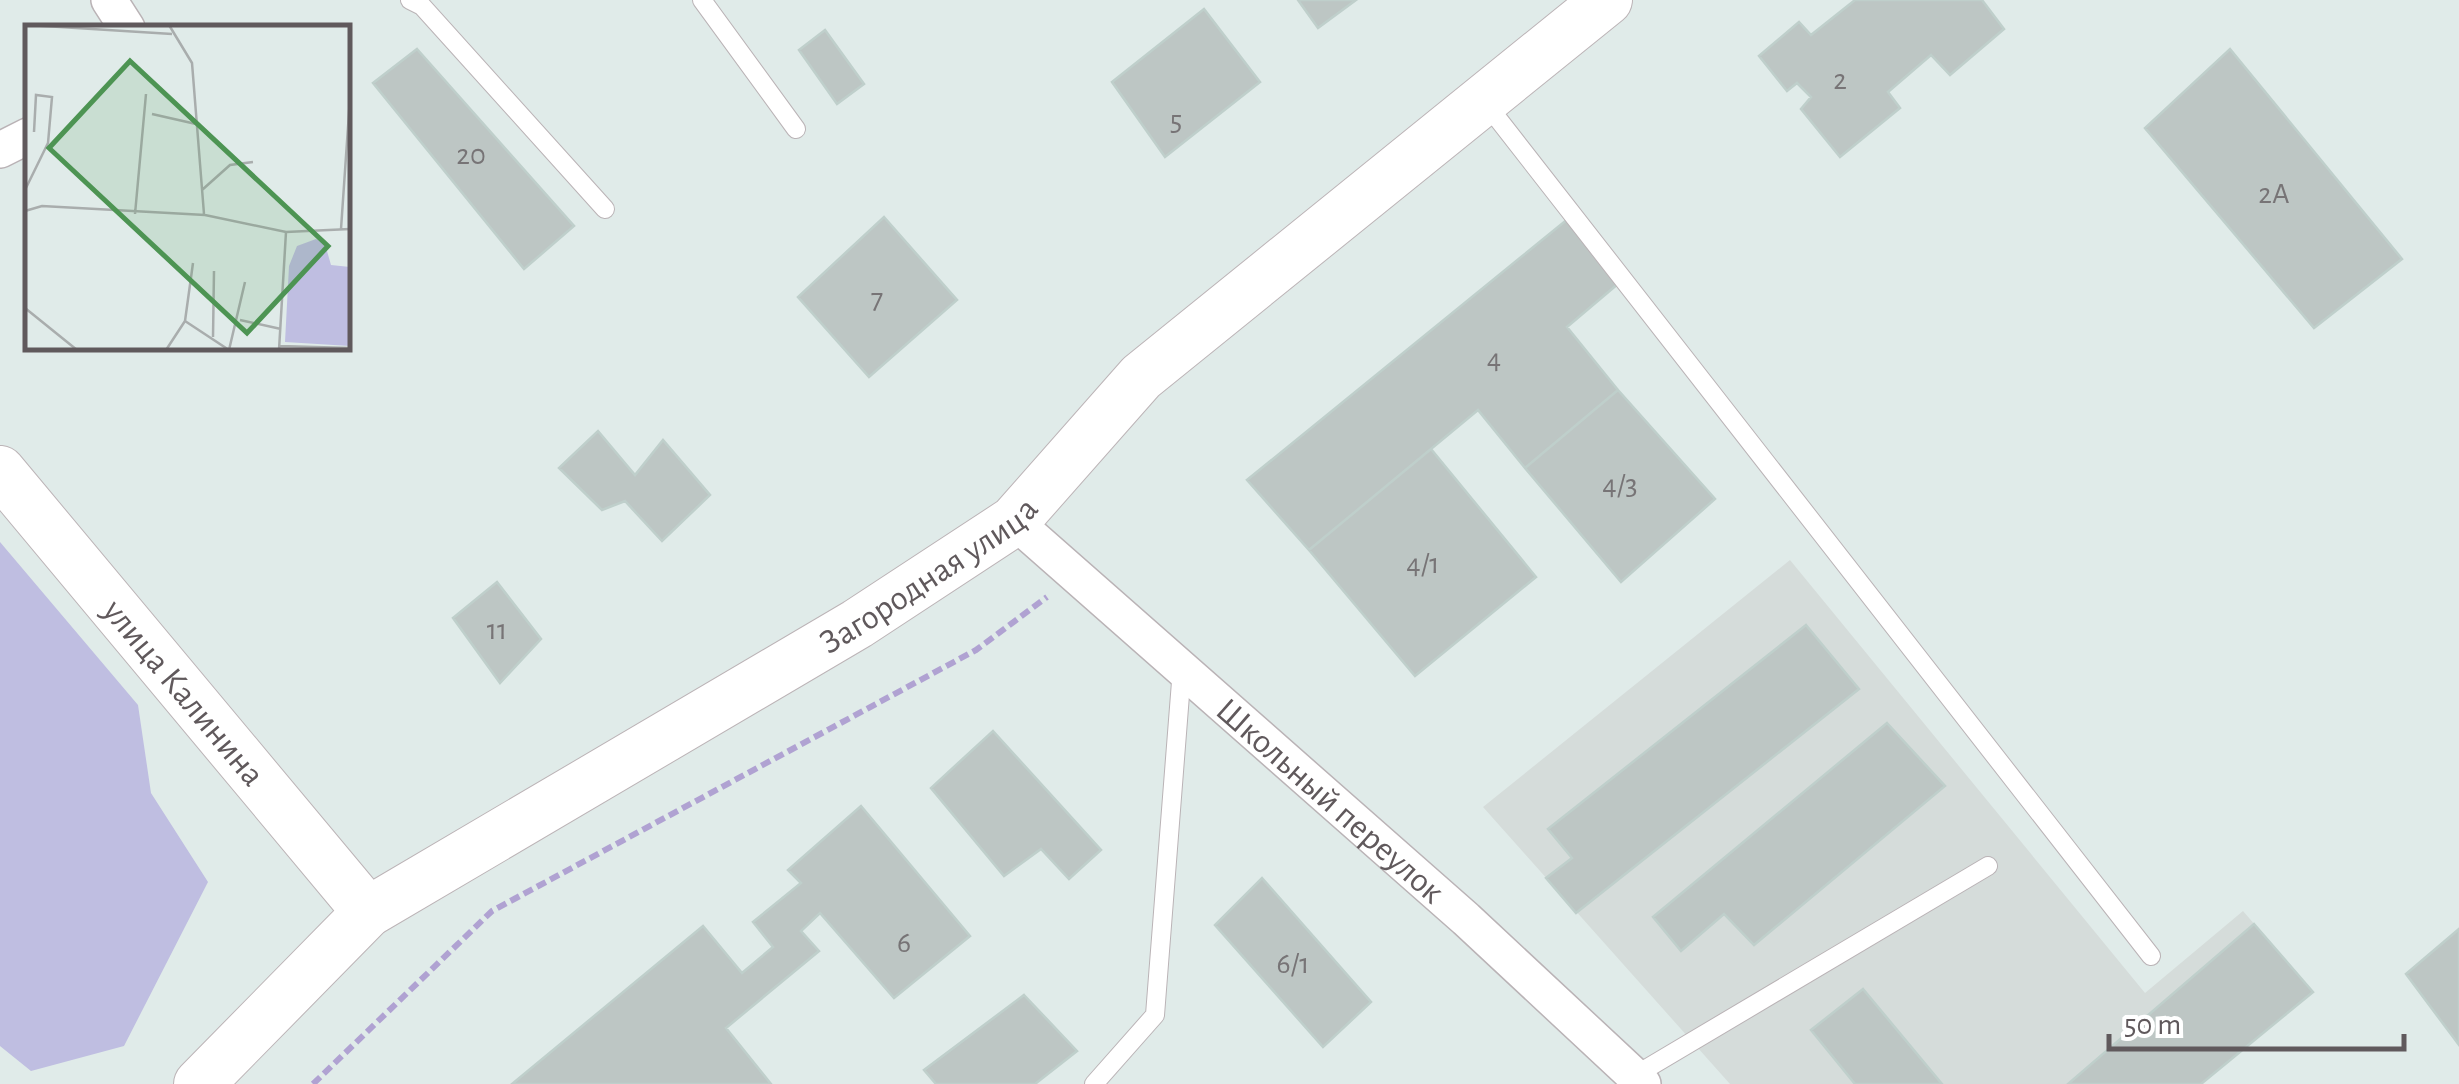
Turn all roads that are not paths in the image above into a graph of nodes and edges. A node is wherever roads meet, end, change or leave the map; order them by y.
1 (109, 0) edge
2 (410, 0) edge
3 (702, 0) edge
4 (1608, 0) edge
5 (126, 25) edge
6 (1483, 98) junction
7 (796, 129) dead end
8 (25, 138) edge
9 (0, 150) edge
10 (605, 209) dead end
11 (0, 470) edge
12 (1014, 521) junction
13 (1182, 668) junction
14 (1988, 866) dead end
15 (368, 912) junction
16 (2151, 956) dead end
17 (1639, 1080) edge
18 (199, 1084) edge
19 (1094, 1084) edge

1 - 5 street
2 - 10 lane
3 - 7 lane
4 - 6 street, Загородная улица
6 - 12 street, Загородная улица
6 - 16 lane
8 - 9 street
11 - 15 street, улица Калинина
12 - 13 street, Школьный переулок
12 - 15 street, Загородная улица
13 - 17 street, Школьный переулок
13 - 19 lane
14 - 17 lane
15 - 18 street, Загородная улица

